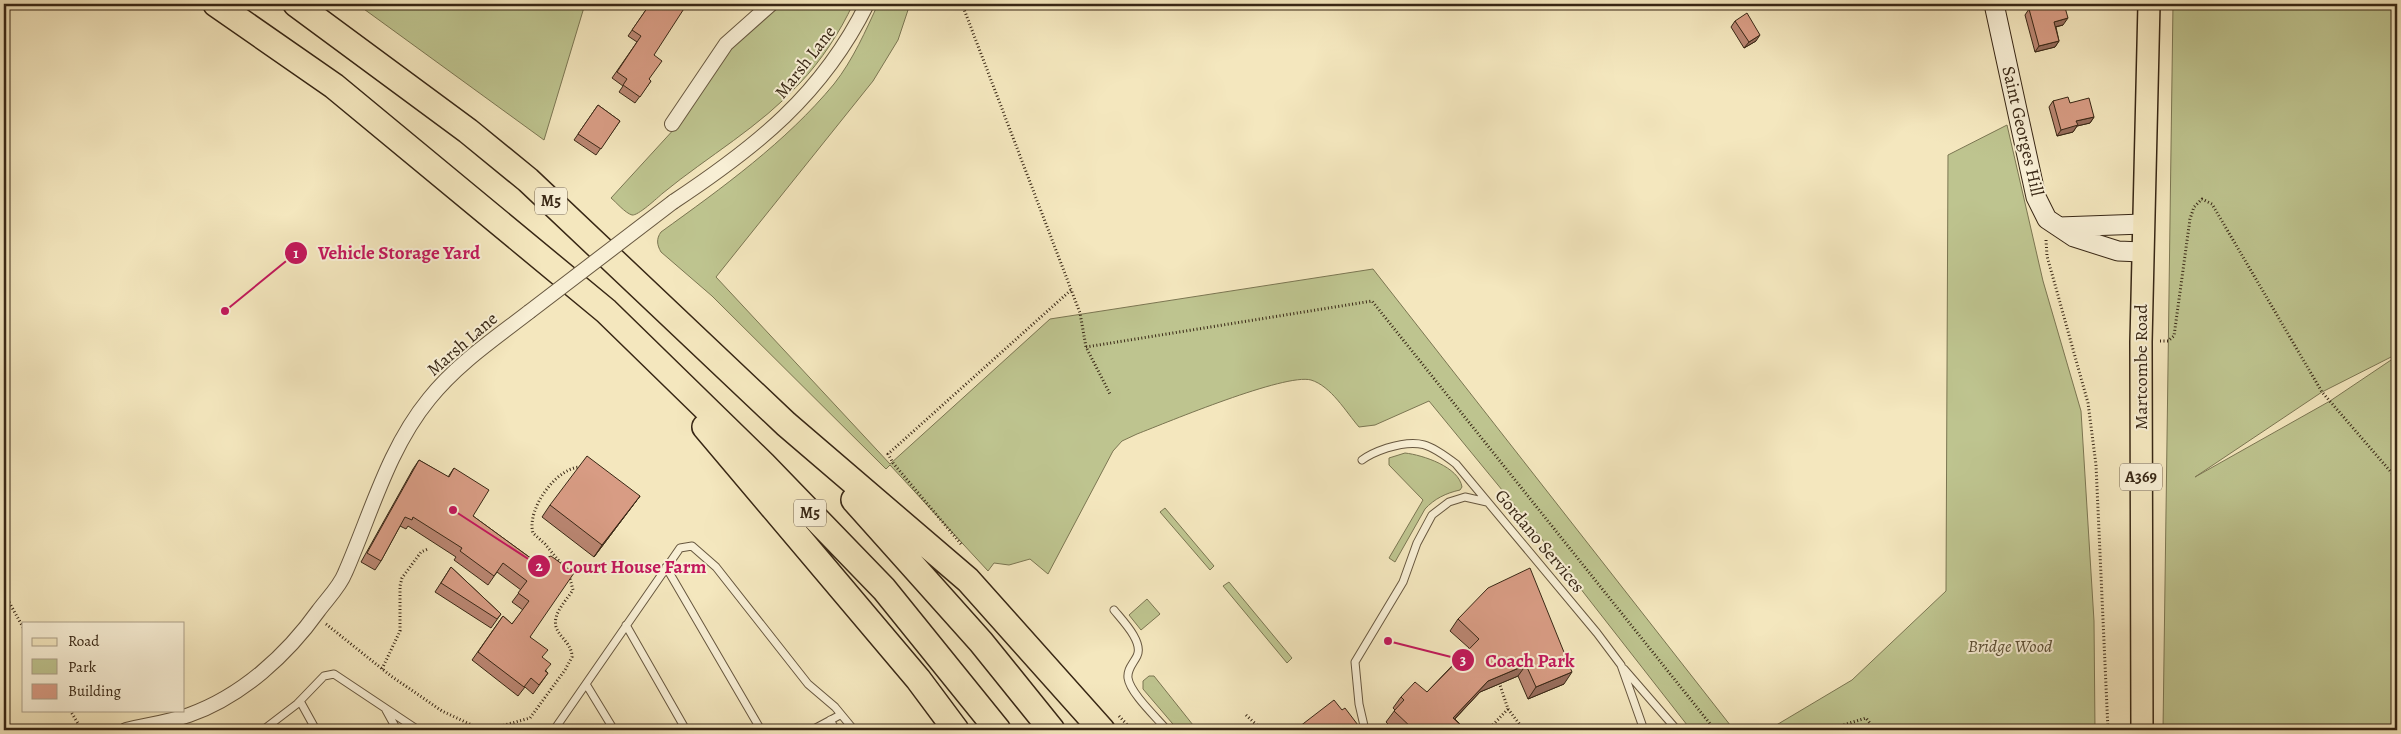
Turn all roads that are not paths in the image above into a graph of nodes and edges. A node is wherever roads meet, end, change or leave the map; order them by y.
1 (216, 4) edge
2 (296, 4) edge
3 (772, 4) edge
4 (867, 4) edge
5 (1994, 4) edge
6 (2149, 4) edge
7 (672, 124) dead end
8 (2053, 223) junction
9 (2143, 224) junction
10 (2142, 252) junction
11 (606, 311) junction
12 (786, 424) junction
13 (1362, 460) dead end
14 (1487, 502) junction
15 (666, 567) junction
16 (1114, 610) dead end
17 (626, 625) junction
18 (1620, 665) junction
19 (586, 684) junction
20 (300, 702) junction
21 (385, 708) junction
22 (840, 714) junction
23 (830, 720) junction
24 (1108, 720) edge
25 (126, 730) edge
26 (263, 730) edge
27 (316, 730) edge
28 (397, 730) edge
29 (418, 730) edge
30 (554, 730) edge
31 (614, 730) edge
32 (686, 730) edge
33 (761, 730) edge
34 (812, 730) edge
35 (836, 730) edge
36 (854, 730) edge
37 (956, 730) edge
38 (998, 730) edge
39 (1052, 730) edge
40 (1167, 730) edge
41 (1365, 730) edge
42 (1644, 730) edge
43 (1677, 730) edge
44 (2142, 730) edge

1 - 11 highway, M5
2 - 12 highway, M5
3 - 7 street
4 - 25 street, Marsh Lane, bridge
5 - 8 street, Saint Georges Hill
6 - 9 main road, Martcombe Road / A369
8 - 9 street
8 - 10 street
9 - 10 main road, Martcombe Road / A369
10 - 44 main road, Martcombe Road / A369
11 - 37 highway, M5
11 - 38 highway, M5
12 - 24 highway, M5
12 - 39 highway, M5
13 - 14 lane, Gordano Services
14 - 18 lane, Gordano Services
14 - 41 lane
15 - 17 lane
15 - 22 lane
15 - 33 lane
16 - 40 lane
17 - 19 lane
17 - 32 lane
18 - 42 lane, Gordano Services
18 - 43 lane
19 - 30 lane
19 - 31 lane
20 - 21 lane
20 - 26 lane
20 - 27 lane
21 - 28 lane
21 - 29 lane
22 - 23 lane
22 - 36 lane
23 - 34 lane
23 - 35 lane

